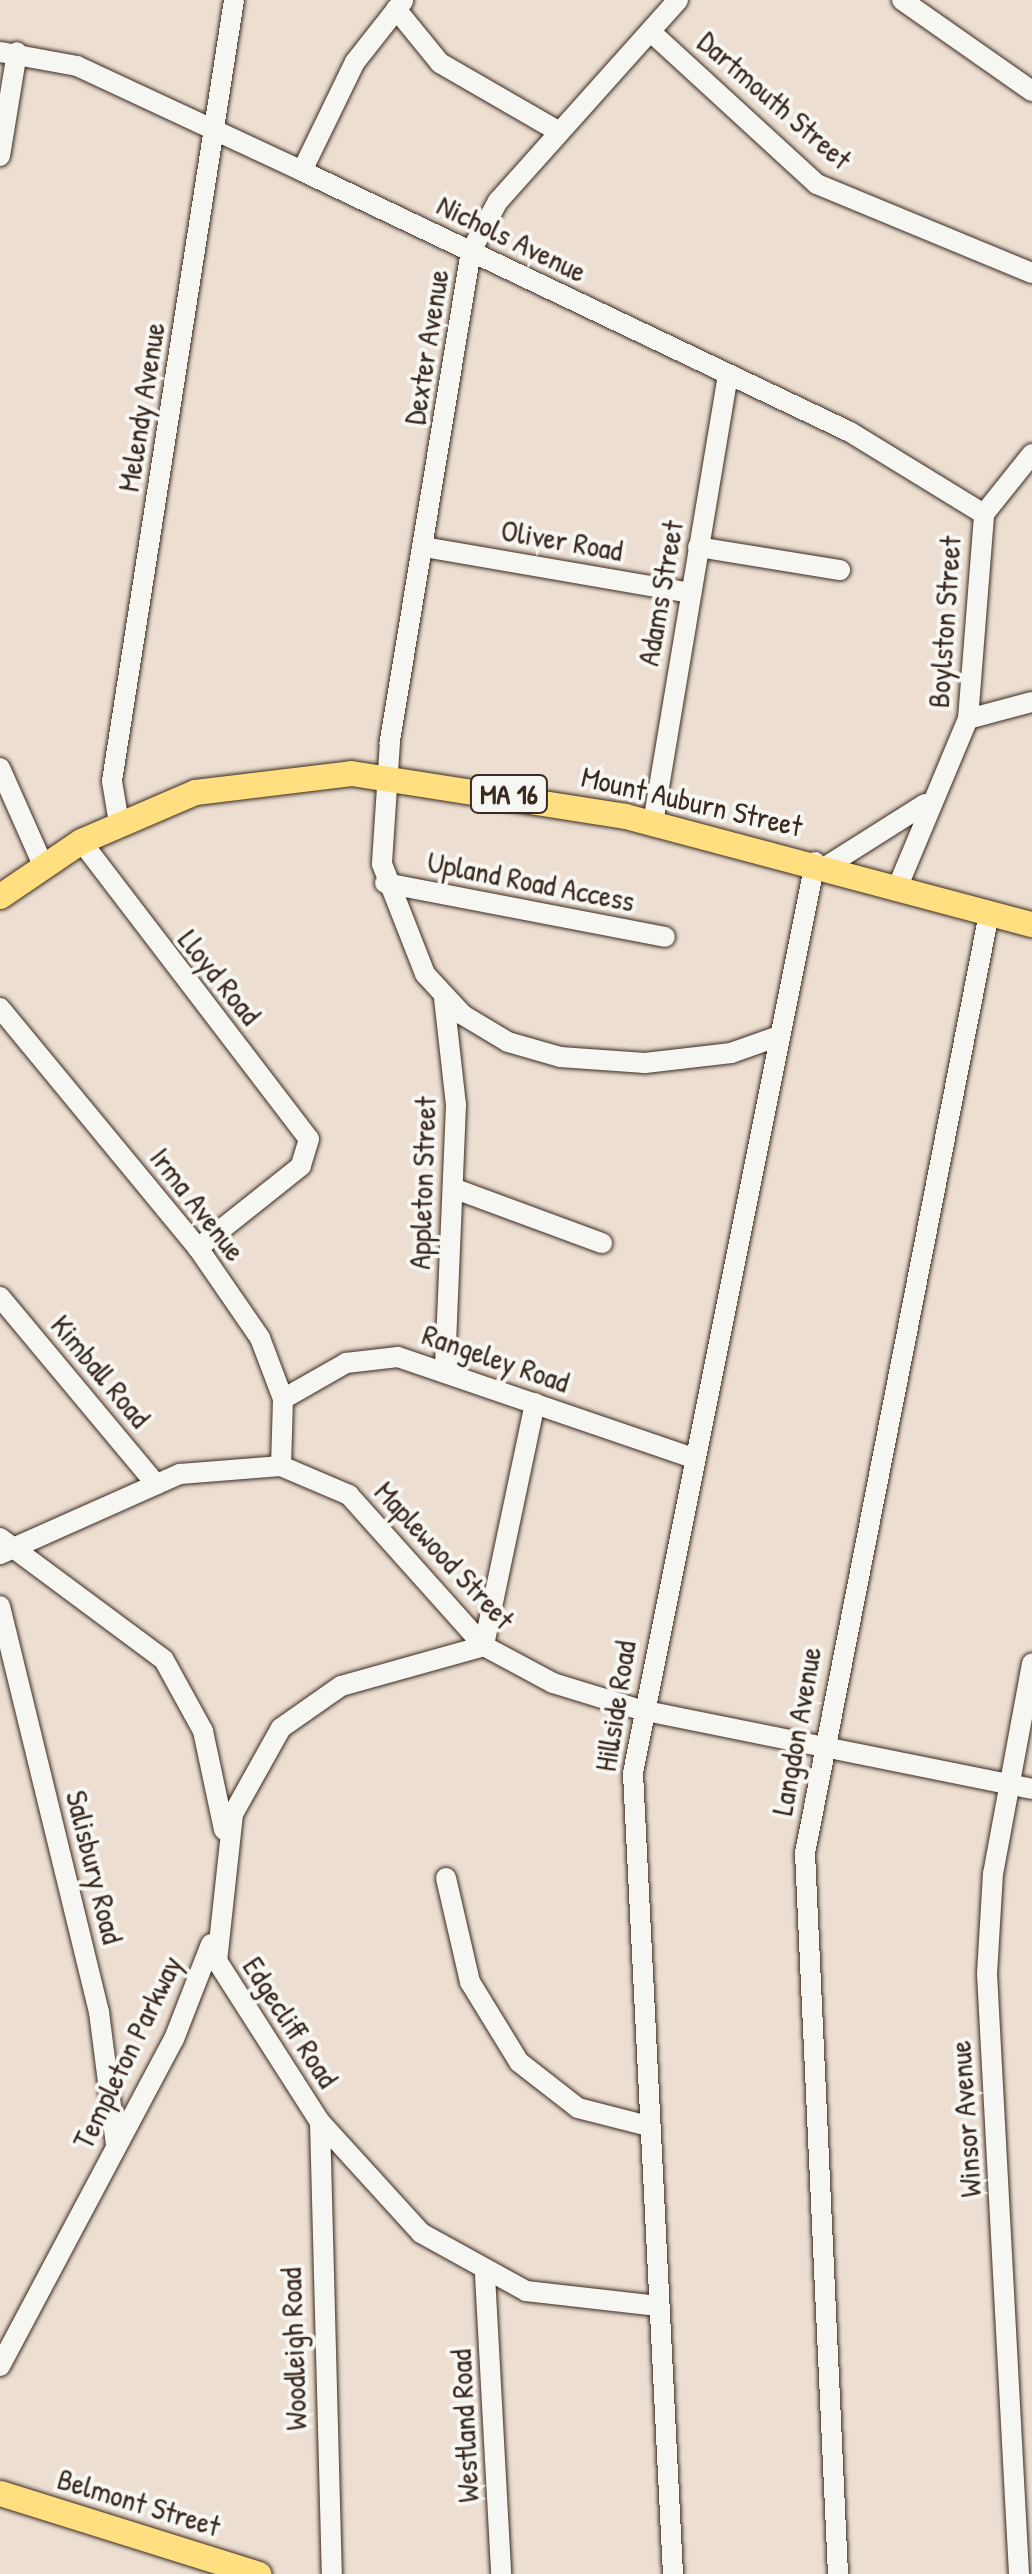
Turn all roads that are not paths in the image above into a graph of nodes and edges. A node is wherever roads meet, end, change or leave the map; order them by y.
1 (234, 0) edge
2 (678, 0) edge
3 (902, 0) edge
4 (400, 4) edge
5 (651, 32) junction
6 (8, 52) edge
7 (1032, 92) edge
8 (214, 129) junction
9 (558, 132) junction
10 (0, 156) edge
11 (302, 170) junction
12 (472, 251) junction
13 (1032, 274) edge
14 (728, 374) junction
15 (1032, 454) edge
16 (984, 514) junction
17 (698, 546) junction
18 (424, 548) junction
19 (840, 570) dead end
20 (690, 593) junction
21 (1032, 702) edge
22 (968, 719) junction
23 (0, 768) edge
24 (386, 776) junction
25 (927, 802) junction
26 (119, 823) junction
27 (653, 823) junction
28 (81, 841) junction
29 (42, 863) junction
30 (821, 864) junction
31 (385, 883) junction
32 (898, 886) junction
33 (0, 896) edge
34 (989, 913) junction
35 (1032, 924) edge
36 (666, 937) dead end
37 (444, 998) junction
38 (0, 1008) edge
39 (779, 1036) junction
40 (452, 1188) junction
41 (602, 1244) dead end
42 (198, 1248) junction
43 (0, 1297) edge
44 (445, 1371) junction
45 (283, 1399) junction
46 (535, 1402) junction
47 (693, 1458) junction
48 (281, 1466) junction
49 (156, 1484) junction
50 (5, 1546) edge
51 (0, 1606) edge
52 (484, 1646) junction
53 (1032, 1664) edge
54 (641, 1710) junction
55 (821, 1747) junction
56 (1006, 1785) junction
57 (1032, 1789) edge
58 (222, 1873) junction
59 (446, 1878) dead end
60 (320, 2122) junction
61 (648, 2126) junction
62 (116, 2144) junction
63 (485, 2275) junction
64 (658, 2306) junction
65 (0, 2366) edge
66 (0, 2492) edge
67 (260, 2574) edge
68 (332, 2574) edge
69 (500, 2574) edge
70 (672, 2574) edge
71 (838, 2574) edge
72 (1019, 2574) edge

1 - 8 street, Melendy Avenue
2 - 5 street, Dexter Avenue
3 - 7 street
4 - 9 street
4 - 11 street
5 - 9 street, Dexter Avenue
5 - 13 street, Dartmouth Street
6 - 8 street, Nichols Avenue
6 - 10 street
8 - 11 street, Nichols Avenue
8 - 26 street, Melendy Avenue
9 - 12 street, Dexter Avenue
11 - 12 street, Nichols Avenue
12 - 14 street, Nichols Avenue
12 - 18 street, Dexter Avenue
14 - 16 street, Nichols Avenue
14 - 17 street, Adams Street
15 - 16 street, Boylston Street
16 - 22 street, Boylston Street
17 - 19 street
17 - 20 street, Adams Street
18 - 20 street, Oliver Road
18 - 24 street, Dexter Avenue
20 - 27 street, Adams Street
21 - 22 street
22 - 25 street, Boylston Street
23 - 29 street
24 - 26 main road, Mount Auburn Street / MA 16
24 - 27 main road, Mount Auburn Street / MA 16
24 - 31 street, Dexter Avenue
25 - 30 street
25 - 32 street, Boylston Street
26 - 28 main road, Mount Auburn Street / MA 16
27 - 30 main road, Mount Auburn Street / MA 16
28 - 29 main road, Mount Auburn Street / MA 16
28 - 42 street, Lloyd Road
29 - 33 main road, Mount Auburn Street / MA 16
30 - 32 main road, Mount Auburn Street / MA 16
30 - 39 street, Hillside Road
31 - 36 street, Upland Road Access
31 - 37 street
32 - 34 main road, Mount Auburn Street / MA 16
34 - 35 main road, Mount Auburn Street / MA 16
34 - 55 street, Langdon Avenue
37 - 39 street
37 - 40 street, Appleton Street
38 - 42 street, Irma Avenue
39 - 47 street, Hillside Road
40 - 41 street
40 - 44 street, Appleton Street
42 - 45 street, Irma Avenue
43 - 49 street, Kimball Road
44 - 45 street, Rangeley Road
44 - 46 street, Rangeley Road
45 - 48 street, Irma Avenue
46 - 47 street, Rangeley Road
46 - 52 street
47 - 54 street, Hillside Road
48 - 49 street, Maplewood Street
48 - 52 street, Maplewood Street
49 - 50 street, Maplewood Street
50 - 58 street, Templeton Parkway
51 - 62 street, Salisbury Road
52 - 54 street, Maplewood Street
52 - 58 street, Edgecliff Road
53 - 56 street, Winsor Avenue
54 - 55 street, Maplewood Street
54 - 61 street, Hillside Road
55 - 56 street, Maplewood Street
55 - 71 street, Langdon Avenue
56 - 57 street, Maplewood Street
56 - 72 street, Winsor Avenue
58 - 60 street, Edgecliff Road
58 - 62 street, Templeton Parkway
59 - 61 street
60 - 63 street, Edgecliff Road
60 - 68 street, Woodleigh Road
61 - 64 street, Hillside Road
62 - 65 street, Templeton Parkway
63 - 64 street, Edgecliff Road
63 - 69 street, Westland Road
64 - 70 street, Hillside Road
66 - 67 main road, Belmont Street

